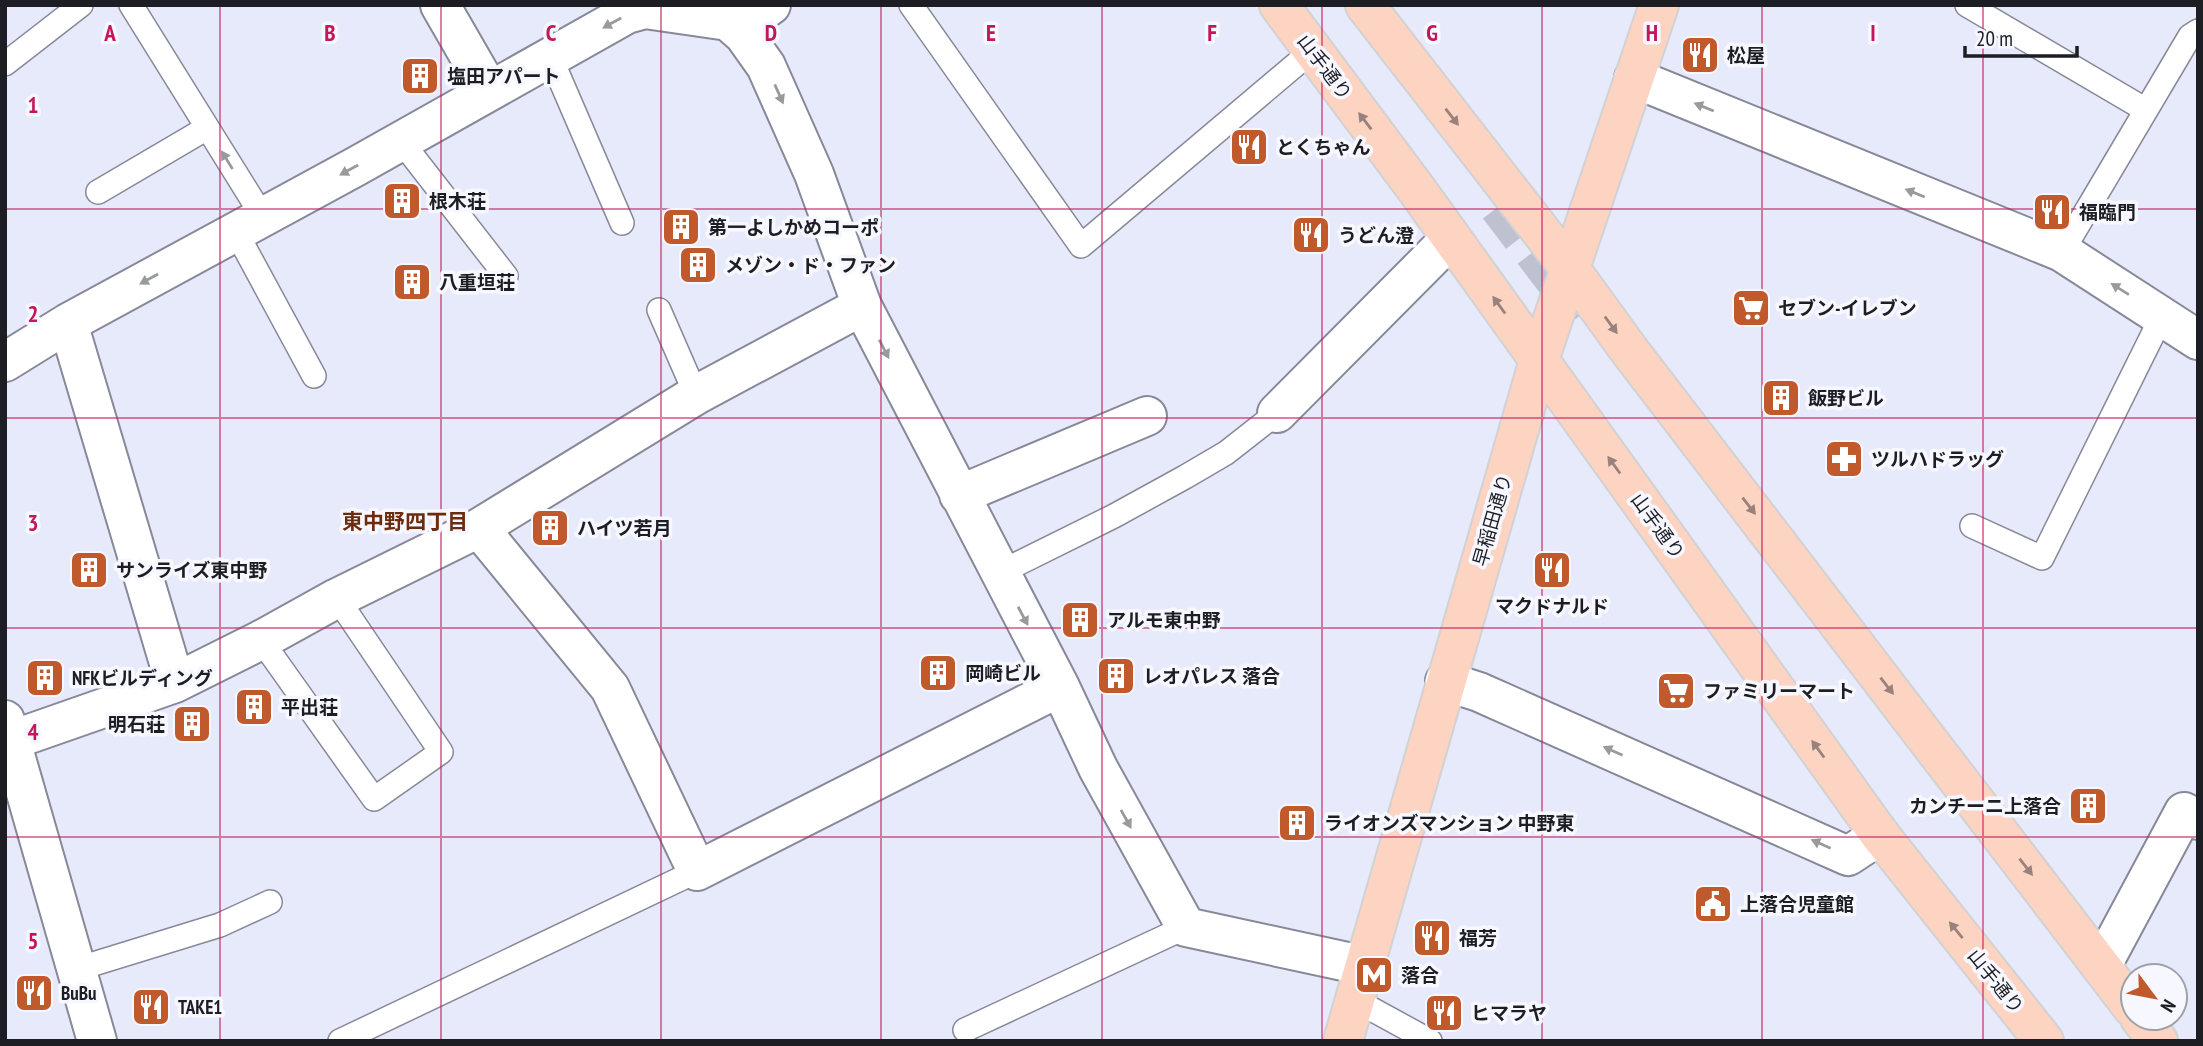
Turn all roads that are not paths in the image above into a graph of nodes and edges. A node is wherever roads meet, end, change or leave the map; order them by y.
1 (81, 5) edge
2 (131, 5) edge
3 (440, 5) edge
4 (771, 5) edge
5 (911, 5) edge
6 (1279, 5) edge
7 (1365, 5) edge
8 (1659, 5) edge
9 (1967, 5) edge
10 (2198, 31) edge
11 (744, 35) junction
12 (1312, 50) junction
13 (550, 56) junction
14 (5, 64) edge
15 (1634, 78) junction
16 (489, 90) junction
17 (2147, 110) junction
18 (207, 128) junction
19 (401, 141) junction
20 (98, 192) dead end
21 (622, 223) dead end
22 (249, 225) junction
23 (1451, 238) junction
24 (2062, 252) junction
25 (1571, 270) junction
26 (506, 276) dead end
27 (862, 306) junction
28 (659, 310) dead end
29 (2162, 316) junction
30 (68, 323) junction
31 (2198, 340) edge
32 (1539, 360) junction
33 (5, 362) edge
34 (314, 376) dead end
35 (696, 395) junction
36 (1277, 413) joint
37 (1147, 416) dead end
38 (959, 495) junction
39 (1972, 526) dead end
40 (479, 528) junction
41 (999, 573) junction
42 (337, 598) junction
43 (261, 640) junction
44 (1445, 681) junction
45 (175, 683) junction
46 (1060, 687) junction
47 (8, 730) edge
48 (2198, 820) edge
49 (1880, 835) junction
50 (697, 871) junction
51 (270, 902) dead end
52 (1186, 927) junction
53 (2102, 965) junction
54 (77, 969) junction
55 (1360, 983) junction
56 (2119, 989) edge
57 (965, 1030) dead end
58 (97, 1041) edge
59 (340, 1041) edge
60 (1343, 1041) edge
61 (1430, 1041) edge
62 (2044, 1041) edge

1 - 14 lane
2 - 18 lane
3 - 16 street
4 - 11 street
5 - 12 lane
6 - 12 main road, 山手通り
7 -> 25 main road
8 - 15 main road, 早稲田通り
9 - 17 lane
10 - 17 lane
11 -> 13 street
11 -> 27 street
23 -> 12 main road, 山手通り
13 - 16 street
13 - 21 lane
24 -> 15 street
15 - 25 main road, 早稲田通り
16 - 19 street
17 - 24 lane
18 - 20 lane
22 -> 18 lane
19 -> 22 street
19 - 26 lane
22 -> 30 street
22 - 34 lane
32 -> 23 main road, 山手通り
23 - 36 street
29 -> 24 street
25 - 32 main road, 早稲田通り
25 -> 53 main road
27 - 35 street
27 -> 38 street
28 - 35 lane
29 - 31 street
29 - 39 lane
30 - 33 street
30 - 45 street
32 - 44 main road, 早稲田通り
49 -> 32 main road, 山手通り
35 - 40 street
36 - 41 lane
37 - 38 street
38 - 41 street
40 - 42 street
40 - 50 street
41 -> 46 street
42 - 43 street
42 - 43 lane
43 - 45 street
49 -> 44 street
44 - 55 main road, 早稲田通り
45 - 47 street
46 - 50 street
46 -> 52 street
47 - 54 street
48 - 53 street
62 -> 49 main road, 山手通り
50 - 59 lane
51 - 54 lane
52 - 55 street
52 - 57 lane
53 - 56 main road
54 - 58 street
55 - 60 main road, 早稲田通り
55 - 61 lane

